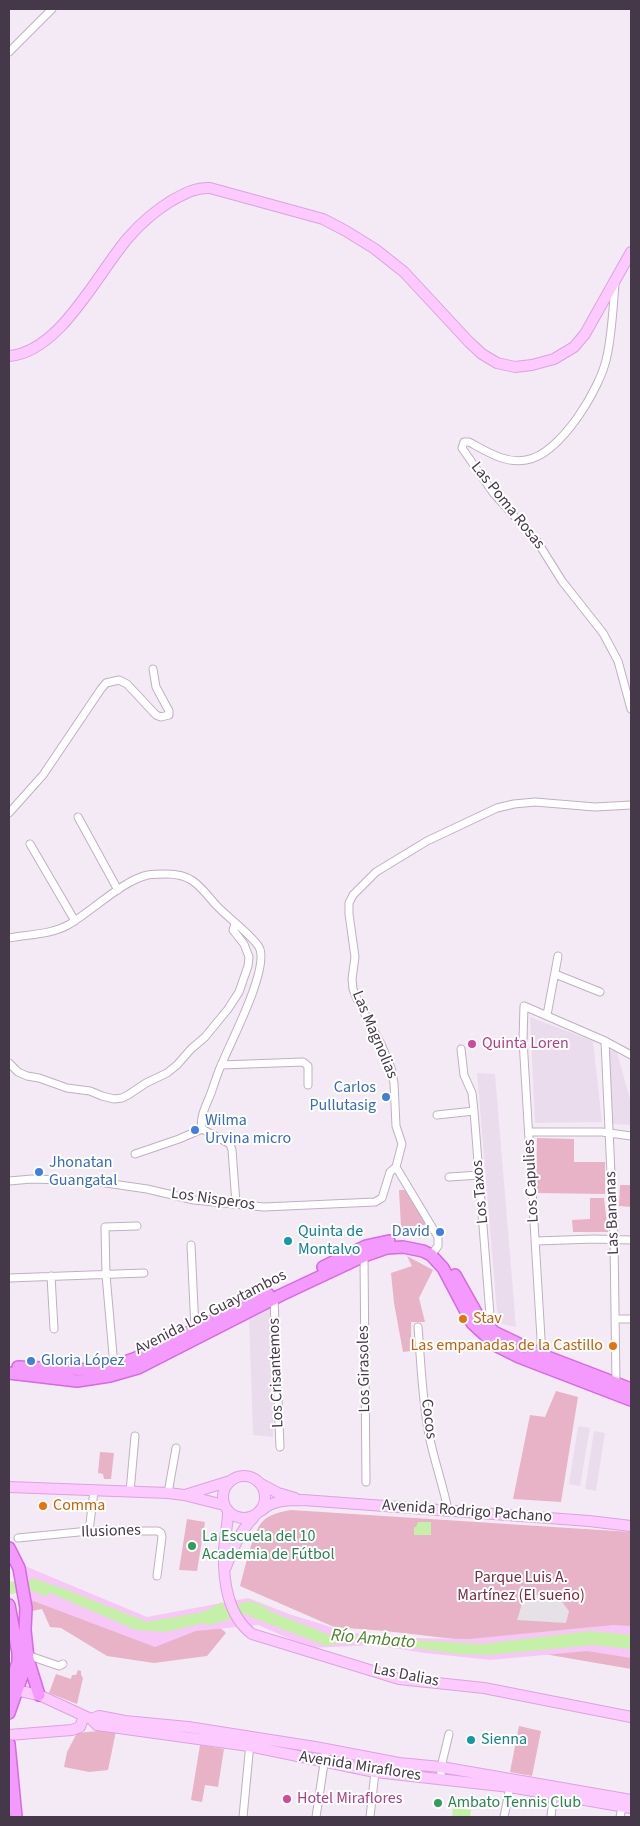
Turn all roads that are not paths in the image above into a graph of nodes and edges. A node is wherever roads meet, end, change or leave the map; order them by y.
1 (52, 9) edge
2 (9, 52) edge
3 (631, 252) edge
4 (615, 279) junction
5 (9, 356) edge
6 (153, 669) dead end
7 (631, 709) edge
8 (631, 806) edge
9 (9, 813) edge
10 (78, 818) dead end
11 (30, 844) dead end
12 (118, 890) junction
13 (75, 921) junction
14 (235, 924) junction
15 (10, 935) edge
16 (558, 956) dead end
17 (555, 974) junction
18 (600, 992) dead end
19 (547, 1015) junction
20 (605, 1041) junction
21 (461, 1049) dead end
22 (631, 1055) edge
23 (9, 1063) edge
24 (221, 1065) junction
25 (308, 1085) dead end
26 (474, 1111) junction
27 (437, 1115) dead end
28 (202, 1129) junction
29 (529, 1132) junction
30 (610, 1133) junction
31 (631, 1136) edge
32 (135, 1154) dead end
33 (396, 1167) junction
34 (480, 1175) junction
35 (449, 1177) dead end
36 (9, 1181) edge
37 (236, 1203) junction
38 (137, 1226) dead end
39 (614, 1240) junction
40 (631, 1240) edge
41 (536, 1241) junction
42 (403, 1244) junction
43 (191, 1245) dead end
44 (434, 1252) junction
45 (364, 1256) junction
46 (106, 1274) junction
47 (144, 1274) dead end
48 (51, 1276) junction
49 (9, 1278) edge
50 (278, 1295) junction
51 (615, 1318) junction
52 (631, 1319) edge
53 (418, 1327) dead end
54 (54, 1329) dead end
55 (195, 1329) junction
56 (485, 1330) junction
57 (542, 1355) junction
58 (114, 1366) junction
59 (9, 1367) edge
60 (9, 1373) edge
61 (616, 1384) junction
62 (631, 1389) edge
63 (631, 1400) edge
64 (136, 1436) dead end
65 (280, 1447) dead end
66 (176, 1448) dead end
67 (230, 1481) junction
68 (366, 1482) dead end
69 (261, 1484) junction
70 (9, 1487) edge
71 (94, 1491) junction
72 (130, 1492) junction
73 (168, 1493) junction
74 (184, 1495) junction
75 (303, 1500) junction
76 (226, 1508) junction
77 (448, 1510) junction
78 (257, 1514) junction
79 (631, 1526) edge
80 (89, 1531) junction
81 (18, 1538) dead end
82 (9, 1548) edge
83 (225, 1573) junction
84 (157, 1576) dead end
85 (10, 1610) edge
86 (27, 1657) junction
87 (63, 1664) dead end
88 (12, 1689) edge
89 (39, 1696) junction
90 (9, 1713) edge
91 (88, 1717) junction
92 (631, 1717) edge
93 (188, 1727) junction
94 (448, 1734) dead end
95 (10, 1738) edge
96 (186, 1738) junction
97 (250, 1741) junction
98 (326, 1750) junction
99 (356, 1755) junction
100 (325, 1761) junction
101 (398, 1763) junction
102 (441, 1767) junction
103 (354, 1768) junction
104 (375, 1772) junction
105 (398, 1775) junction
106 (441, 1779) junction
107 (510, 1787) junction
108 (554, 1791) junction
109 (626, 1806) edge
110 (16, 1817) edge
111 (243, 1817) edge
112 (316, 1817) edge
113 (370, 1817) edge
114 (504, 1817) edge
115 (551, 1817) edge

1 - 2 street
3 - 4 main road
4 - 5 main road
4 - 7 street, Las Poma Rosas
6 - 9 street
8 - 33 street, Las Magnolias
10 - 12 street
11 - 13 street
12 - 13 street
12 - 14 street
13 - 15 street
14 - 23 street
14 - 24 street
16 - 17 street
17 - 18 street
17 - 19 street
19 - 20 street
19 - 29 street, Los Capulies
20 - 22 street
20 - 30 street, Las Bananas
21 - 26 street, Los Taxos
24 - 25 street
24 - 28 street
26 - 27 street
26 - 34 street, Los Taxos
28 - 32 street
28 - 37 street
29 - 30 street
29 - 41 street, Los Capulies
30 - 31 street
30 - 39 street, Las Bananas
33 - 37 street, Los Nisperos
33 - 44 street
34 - 35 street
34 - 56 street, Los Taxos
36 - 37 street, Los Nisperos
38 - 46 street
39 - 40 street
39 - 41 street
39 - 51 street, Las Bananas
41 - 57 street, Los Capulies
42 - 44 main road, Avenida Los Guaytambos
42 - 45 main road, Avenida Los Guaytambos
42 - 50 main road, Avenida Los Guaytambos
43 - 55 street
44 - 56 main road
45 - 50 main road, Avenida Los Guaytambos
45 - 68 street, Los Girasoles
46 - 47 street
46 - 48 street
46 - 58 street
48 - 49 street
48 - 54 street
50 - 55 main road, Avenida Los Guaytambos
50 - 60 main road, Avenida Los Guaytambos
50 - 65 street, Los Crisantemos
51 - 52 street
51 - 61 street, Las Bananas
53 - 77 street, Cocos
55 - 58 main road, Avenida Los Guaytambos
56 - 57 main road
56 - 63 main road
57 - 61 main road
58 - 59 main road, Avenida Los Guaytambos
61 - 62 main road
64 - 72 street
66 - 73 street
67 - 69 main road
67 - 74 main road
67 - 76 main road
69 - 75 main road, Avenida Rodrigo Pachano
69 - 78 main road
70 - 71 main road
71 - 72 main road
71 - 80 street
72 - 73 main road
73 - 74 main road
74 - 76 main road
75 - 77 main road, Avenida Rodrigo Pachano
75 - 78 main road, Avenida Rodrigo Pachano
76 - 78 main road
76 - 83 main road, Las Dalias
77 - 79 main road, Avenida Rodrigo Pachano
78 - 83 main road, Las Dalias
80 - 81 street, Ilusiones
80 - 84 street, Ilusiones
82 - 86 main road
83 - 92 main road, Las Dalias
85 - 88 main road
86 - 87 street
86 - 88 main road
86 - 89 main road
88 - 89 main road, Avenida Miraflores
88 - 90 main road
89 - 91 main road, Avenida Miraflores
91 - 93 main road, Avenida Miraflores
91 - 95 main road
91 - 96 main road, Avenida Miraflores
93 - 96 main road
93 - 97 main road, Avenida Miraflores
94 - 102 street
95 - 110 main road
96 - 97 main road, Avenida Miraflores
97 - 98 main road, Avenida Miraflores
97 - 100 main road, Avenida Miraflores
97 - 111 street
98 - 99 main road, Avenida Miraflores
98 - 100 street
99 - 101 main road, Avenida Miraflores
99 - 103 main road
100 - 103 main road, Avenida Miraflores
100 - 112 street
101 - 102 main road, Avenida Miraflores
101 - 105 street
102 - 106 street
102 - 108 main road, Avenida Miraflores
103 - 104 main road, Avenida Miraflores
104 - 105 main road, Avenida Miraflores
104 - 113 street
105 - 106 main road, Avenida Miraflores
106 - 107 main road, Avenida Miraflores
107 - 108 main road, Avenida Miraflores
107 - 114 street
108 - 109 main road, Avenida Miraflores
108 - 115 street

